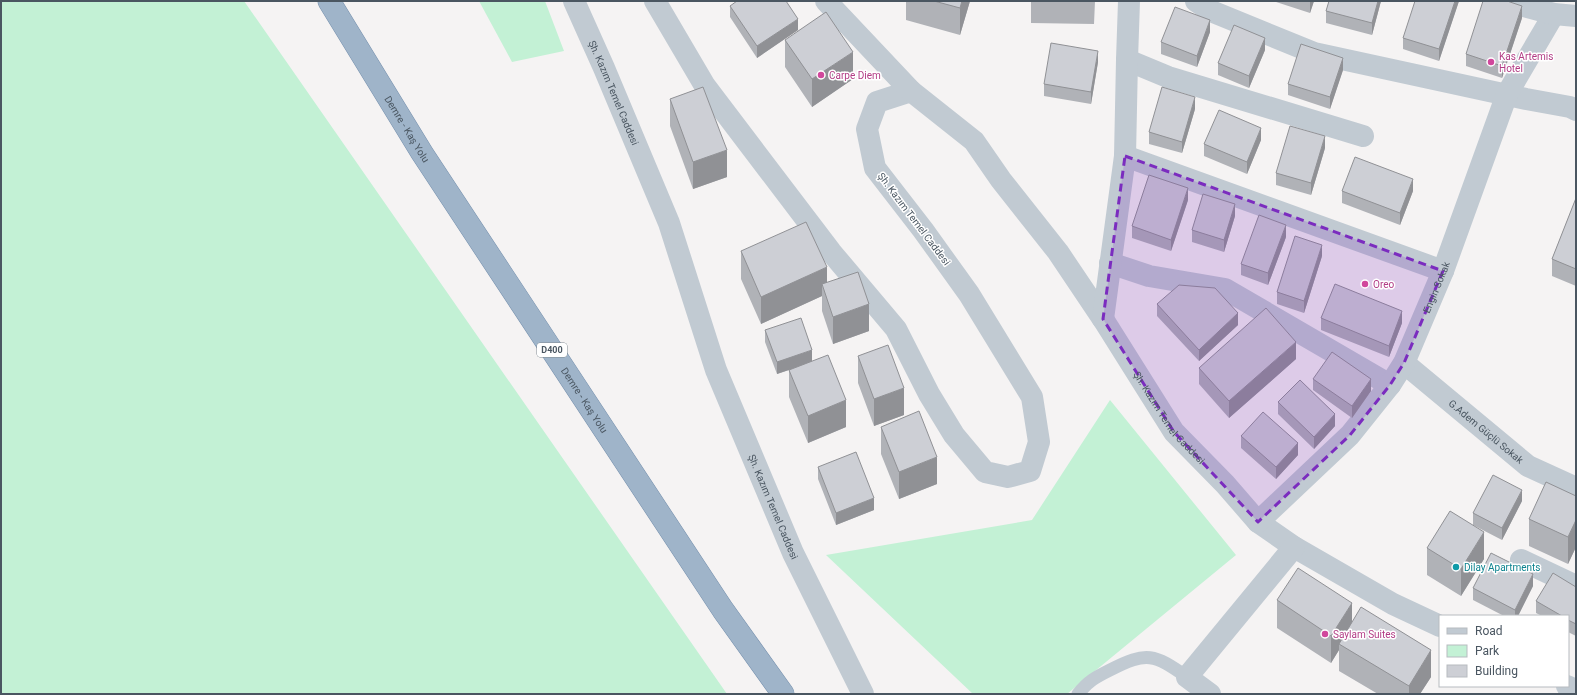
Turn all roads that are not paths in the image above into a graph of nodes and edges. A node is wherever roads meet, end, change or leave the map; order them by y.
1 (329, 1) edge
2 (574, 1) edge
3 (655, 1) edge
4 (826, 1) edge
5 (1129, 1) edge
6 (1196, 1) edge
7 (1505, 1) edge
8 (1554, 14) junction
9 (1576, 16) edge
10 (1126, 60) junction
11 (911, 91) junction
12 (1507, 94) junction
13 (1576, 110) edge
14 (1363, 136) dead end
15 (1125, 156) junction
16 (1110, 263) junction
17 (1443, 270) junction
18 (1103, 319) junction
19 (1404, 363) junction
20 (1390, 385) junction
21 (1576, 488) edge
22 (1258, 522) junction
23 (1294, 547) junction
24 (1522, 560) dead end
25 (1576, 586) edge
26 (1439, 626) edge
27 (1187, 678) junction
28 (783, 694) edge
29 (863, 694) edge
30 (1078, 694) edge
31 (1210, 694) edge

1 - 28 highway, Demre - Kaş Yolu / D400
2 - 29 street, Şh. Kazım Temel Caddesi
3 - 11 street, Şh. Kazım Temel Caddesi
4 - 11 street
5 - 10 street
6 - 12 street
7 - 8 street
8 - 9 street
8 - 12 street, Engin Sokak
10 - 14 street
10 - 15 street
11 - 18 street, Şh. Kazım Temel Caddesi
12 - 13 street
12 - 17 street, Engin Sokak
15 - 16 street
15 - 17 street
16 - 18 street
16 - 20 street
17 - 19 street, Engin Sokak
18 - 22 street, Şh. Kazım Temel Caddesi
19 - 20 street, Engin Sokak
19 - 21 street, G.Adem Güçlü Sokak
20 - 22 street, Engin Sokak
22 - 23 street, Şh. Kazım Temel Caddesi
23 - 26 street, Şh. Kazım Temel Caddesi
23 - 27 street
24 - 25 street
27 - 30 lane
27 - 31 street

